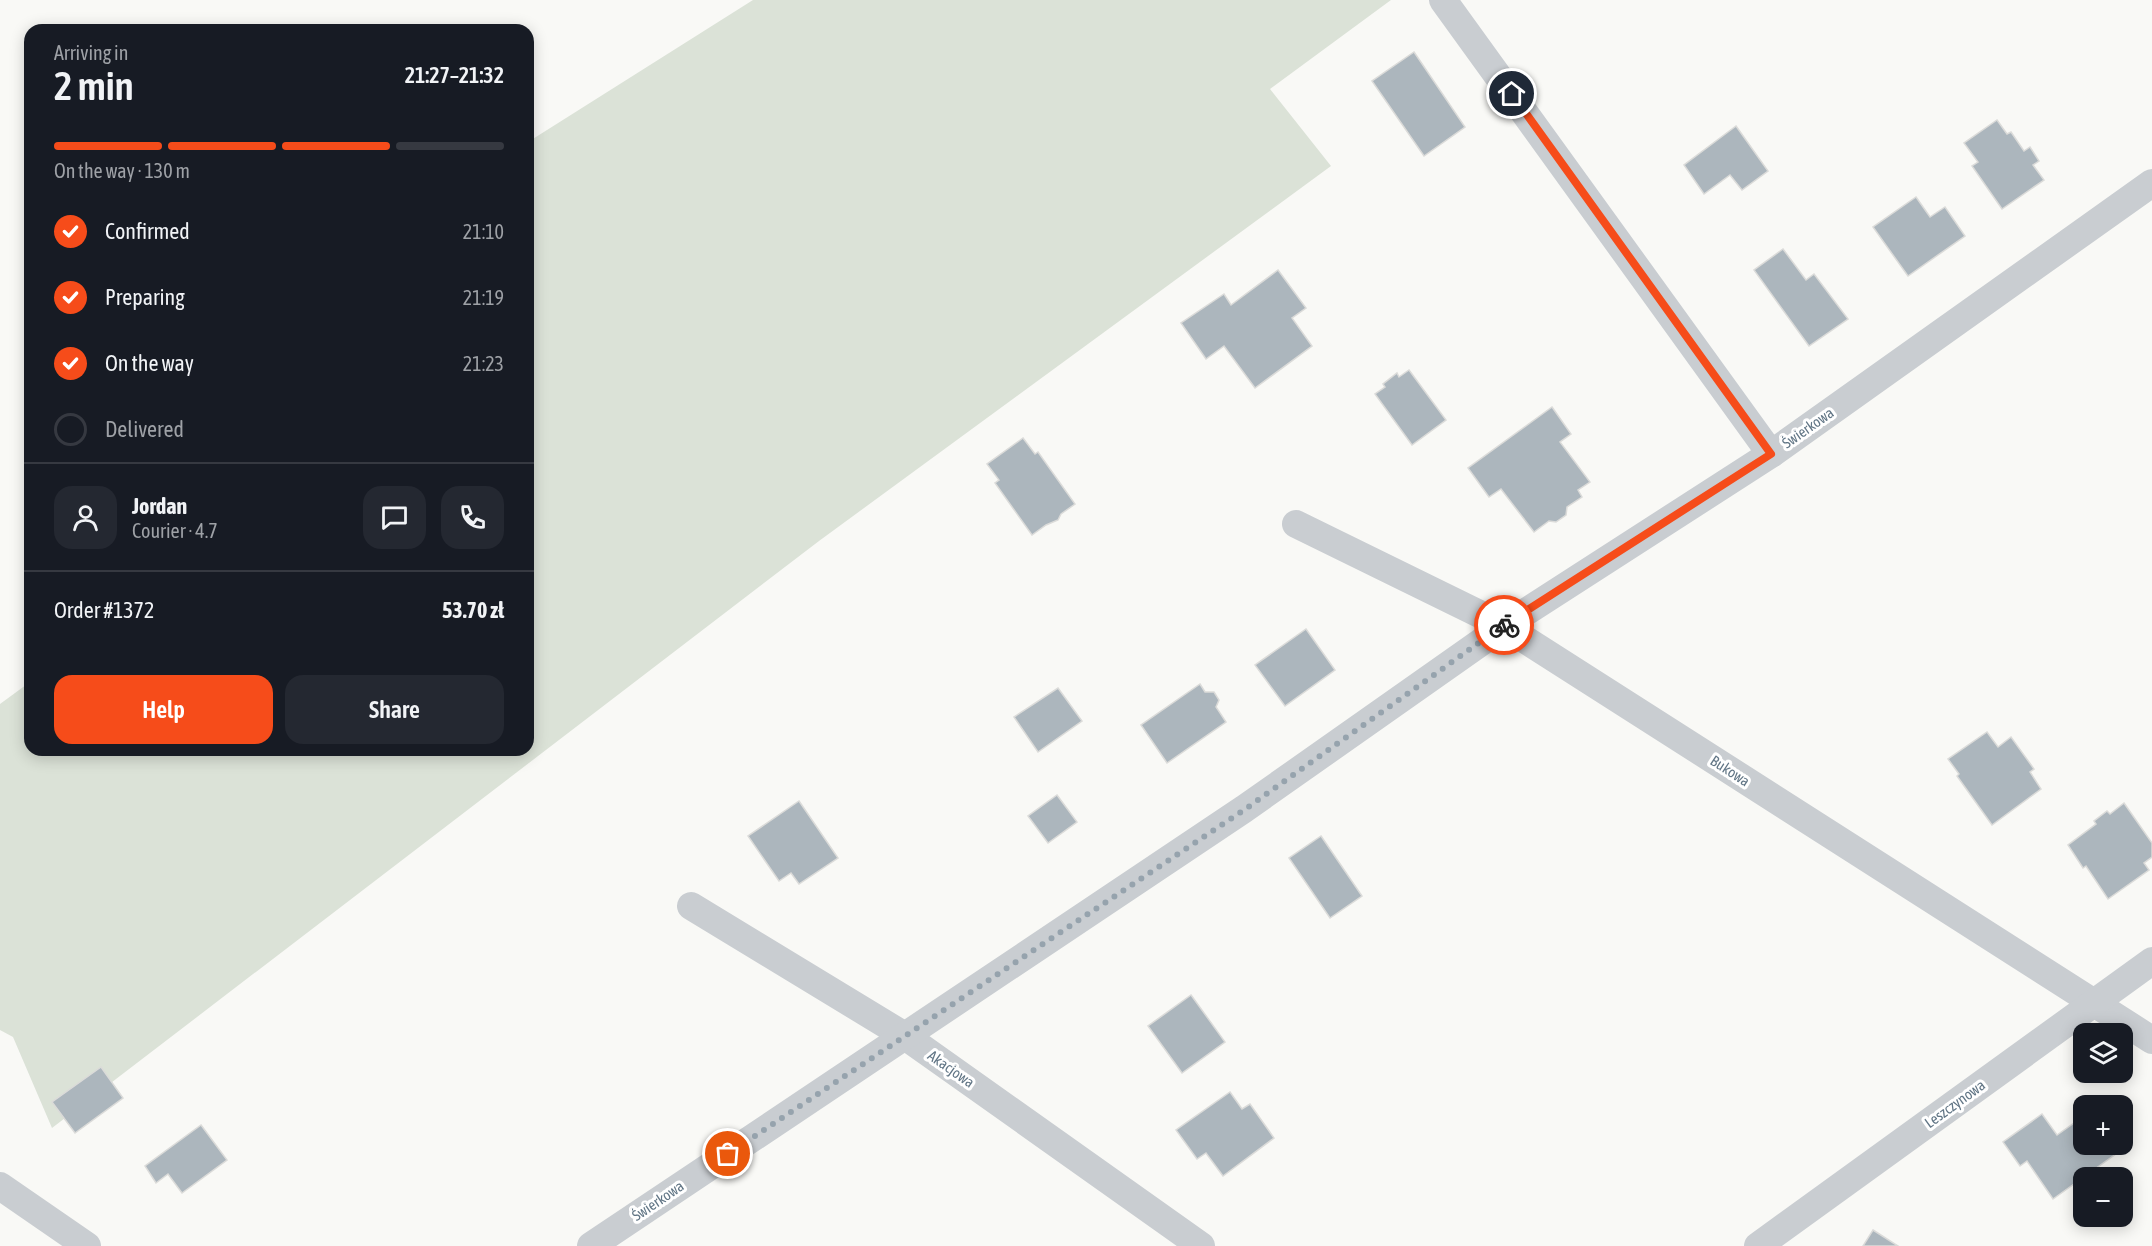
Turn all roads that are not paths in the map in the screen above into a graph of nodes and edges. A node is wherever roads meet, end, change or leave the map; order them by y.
1 (1443, 0) edge
2 (2152, 183) edge
3 (1771, 454) junction
4 (1296, 524) dead end
5 (1504, 626) junction
6 (691, 906) dead end
7 (2152, 961) edge
8 (2095, 1004) junction
9 (905, 1036) junction
10 (2152, 1040) edge
11 (0, 1186) edge
12 (87, 1246) edge
13 (591, 1246) edge
14 (1202, 1246) edge
15 (1758, 1246) edge

1 - 3 street
2 - 3 street, Świerkowa
3 - 5 street, Świerkowa
4 - 5 street, Bukowa
5 - 8 street, Bukowa
5 - 9 street, Świerkowa
6 - 9 street, Akacjowa
7 - 8 street, Leszczynowa
8 - 10 street, Bukowa
8 - 15 street, Leszczynowa
9 - 13 street, Świerkowa
9 - 14 street, Akacjowa
11 - 12 street

